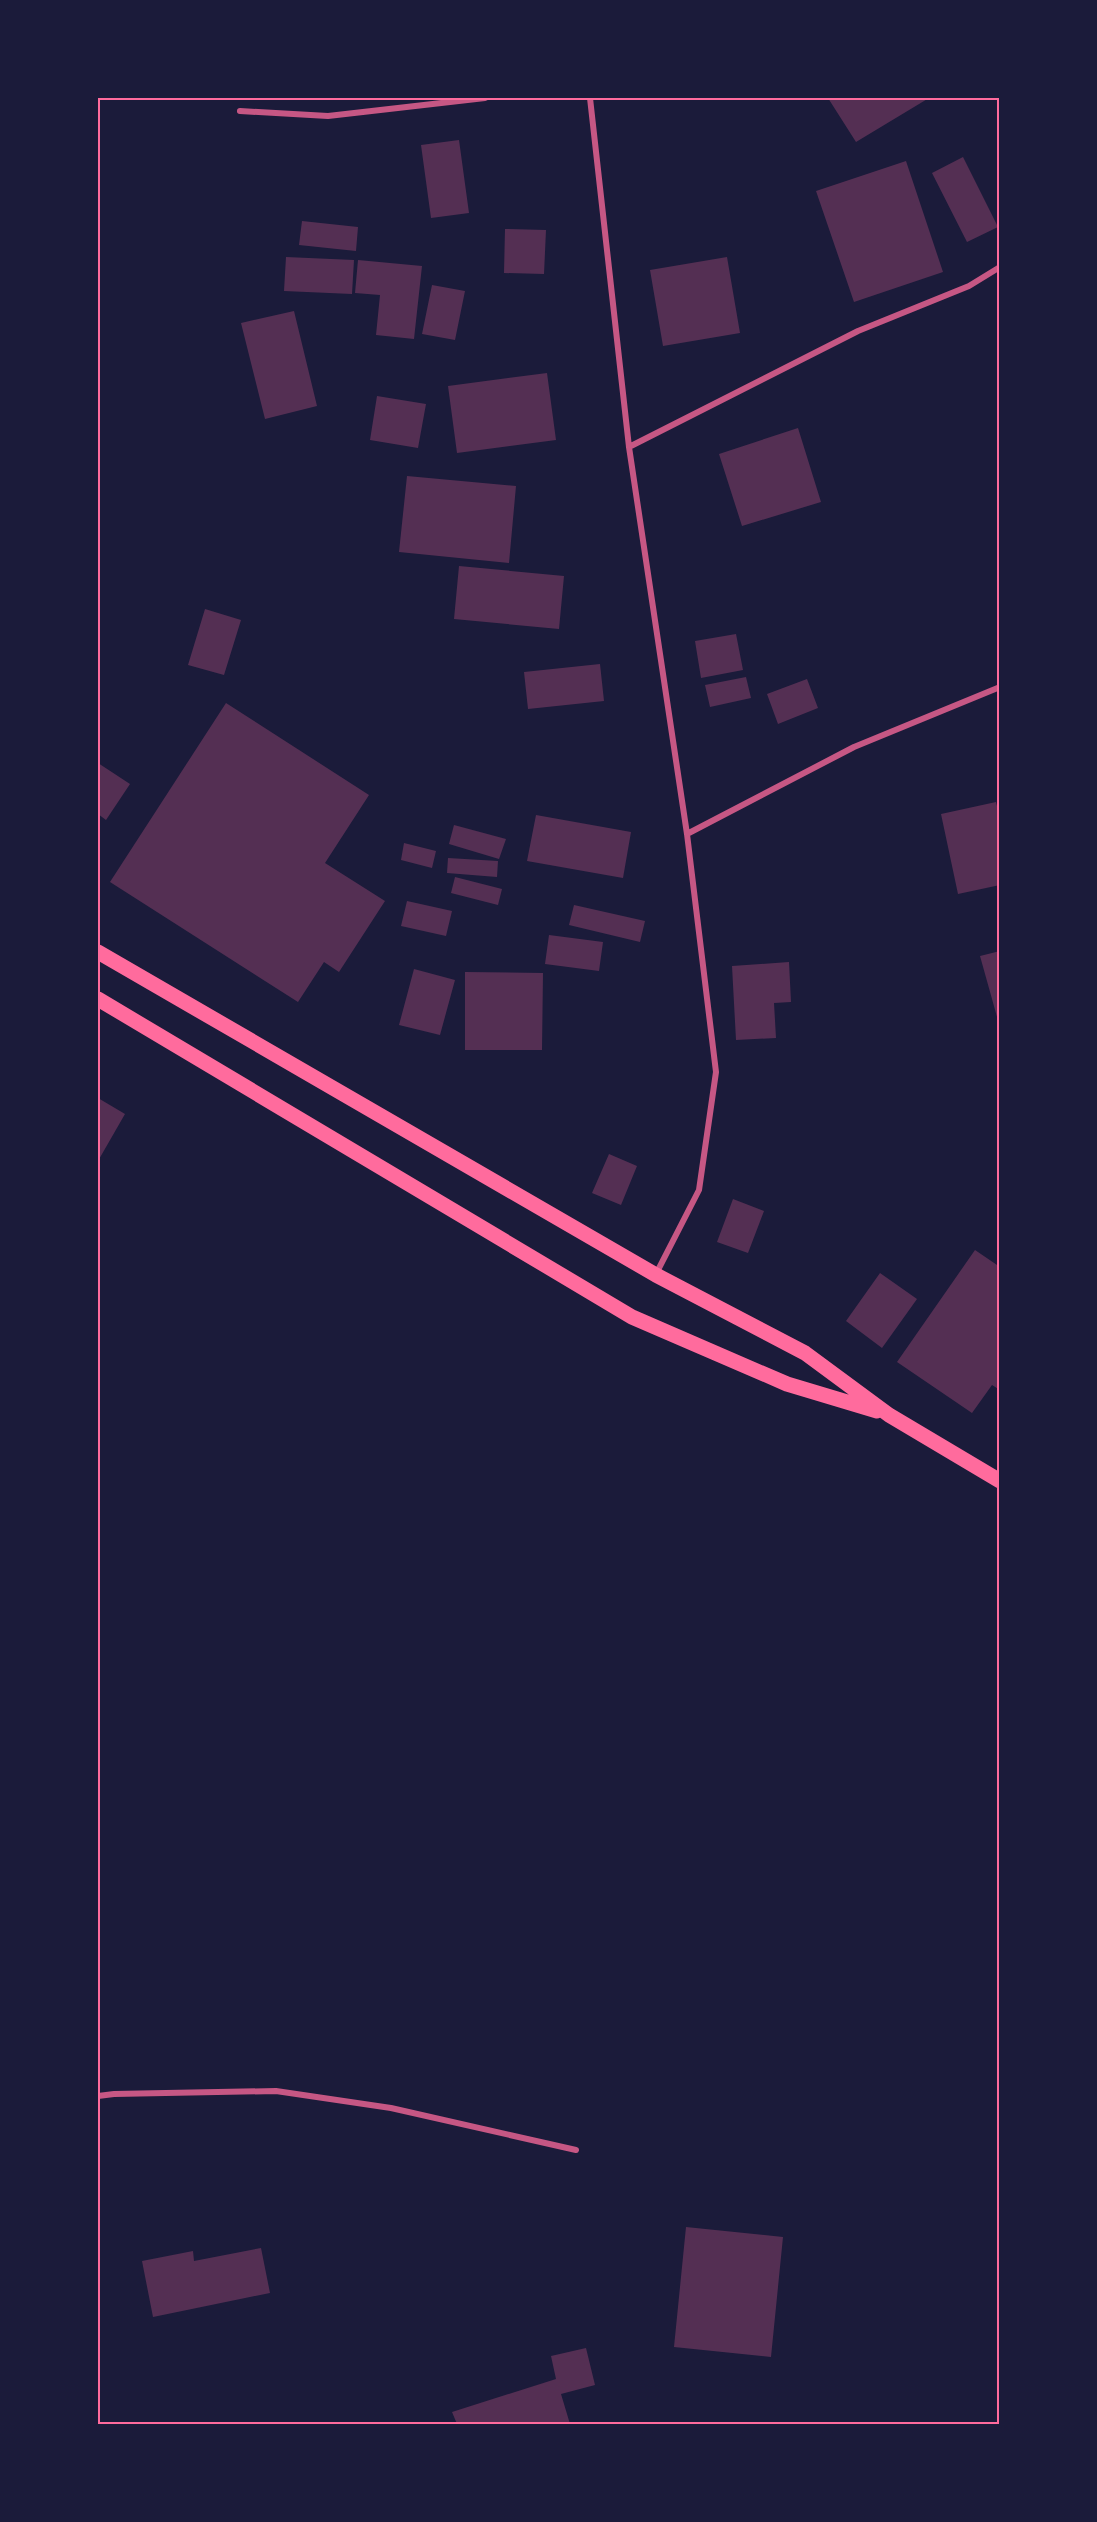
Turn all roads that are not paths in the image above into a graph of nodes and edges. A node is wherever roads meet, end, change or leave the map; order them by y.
1 (485, 98) edge
2 (590, 98) edge
3 (240, 111) dead end
4 (999, 267) edge
5 (629, 447) junction
6 (999, 687) edge
7 (687, 834) junction
8 (98, 952) edge
9 (98, 999) edge
10 (656, 1275) junction
11 (889, 1415) junction
12 (999, 1481) edge
13 (98, 2096) edge
14 (576, 2150) dead end

1 - 3 street
2 - 5 street
4 - 5 street
5 - 7 street
6 - 7 street
7 - 10 street
8 - 10 main road
9 - 11 main road
10 - 11 main road
11 - 12 main road
13 - 14 street

